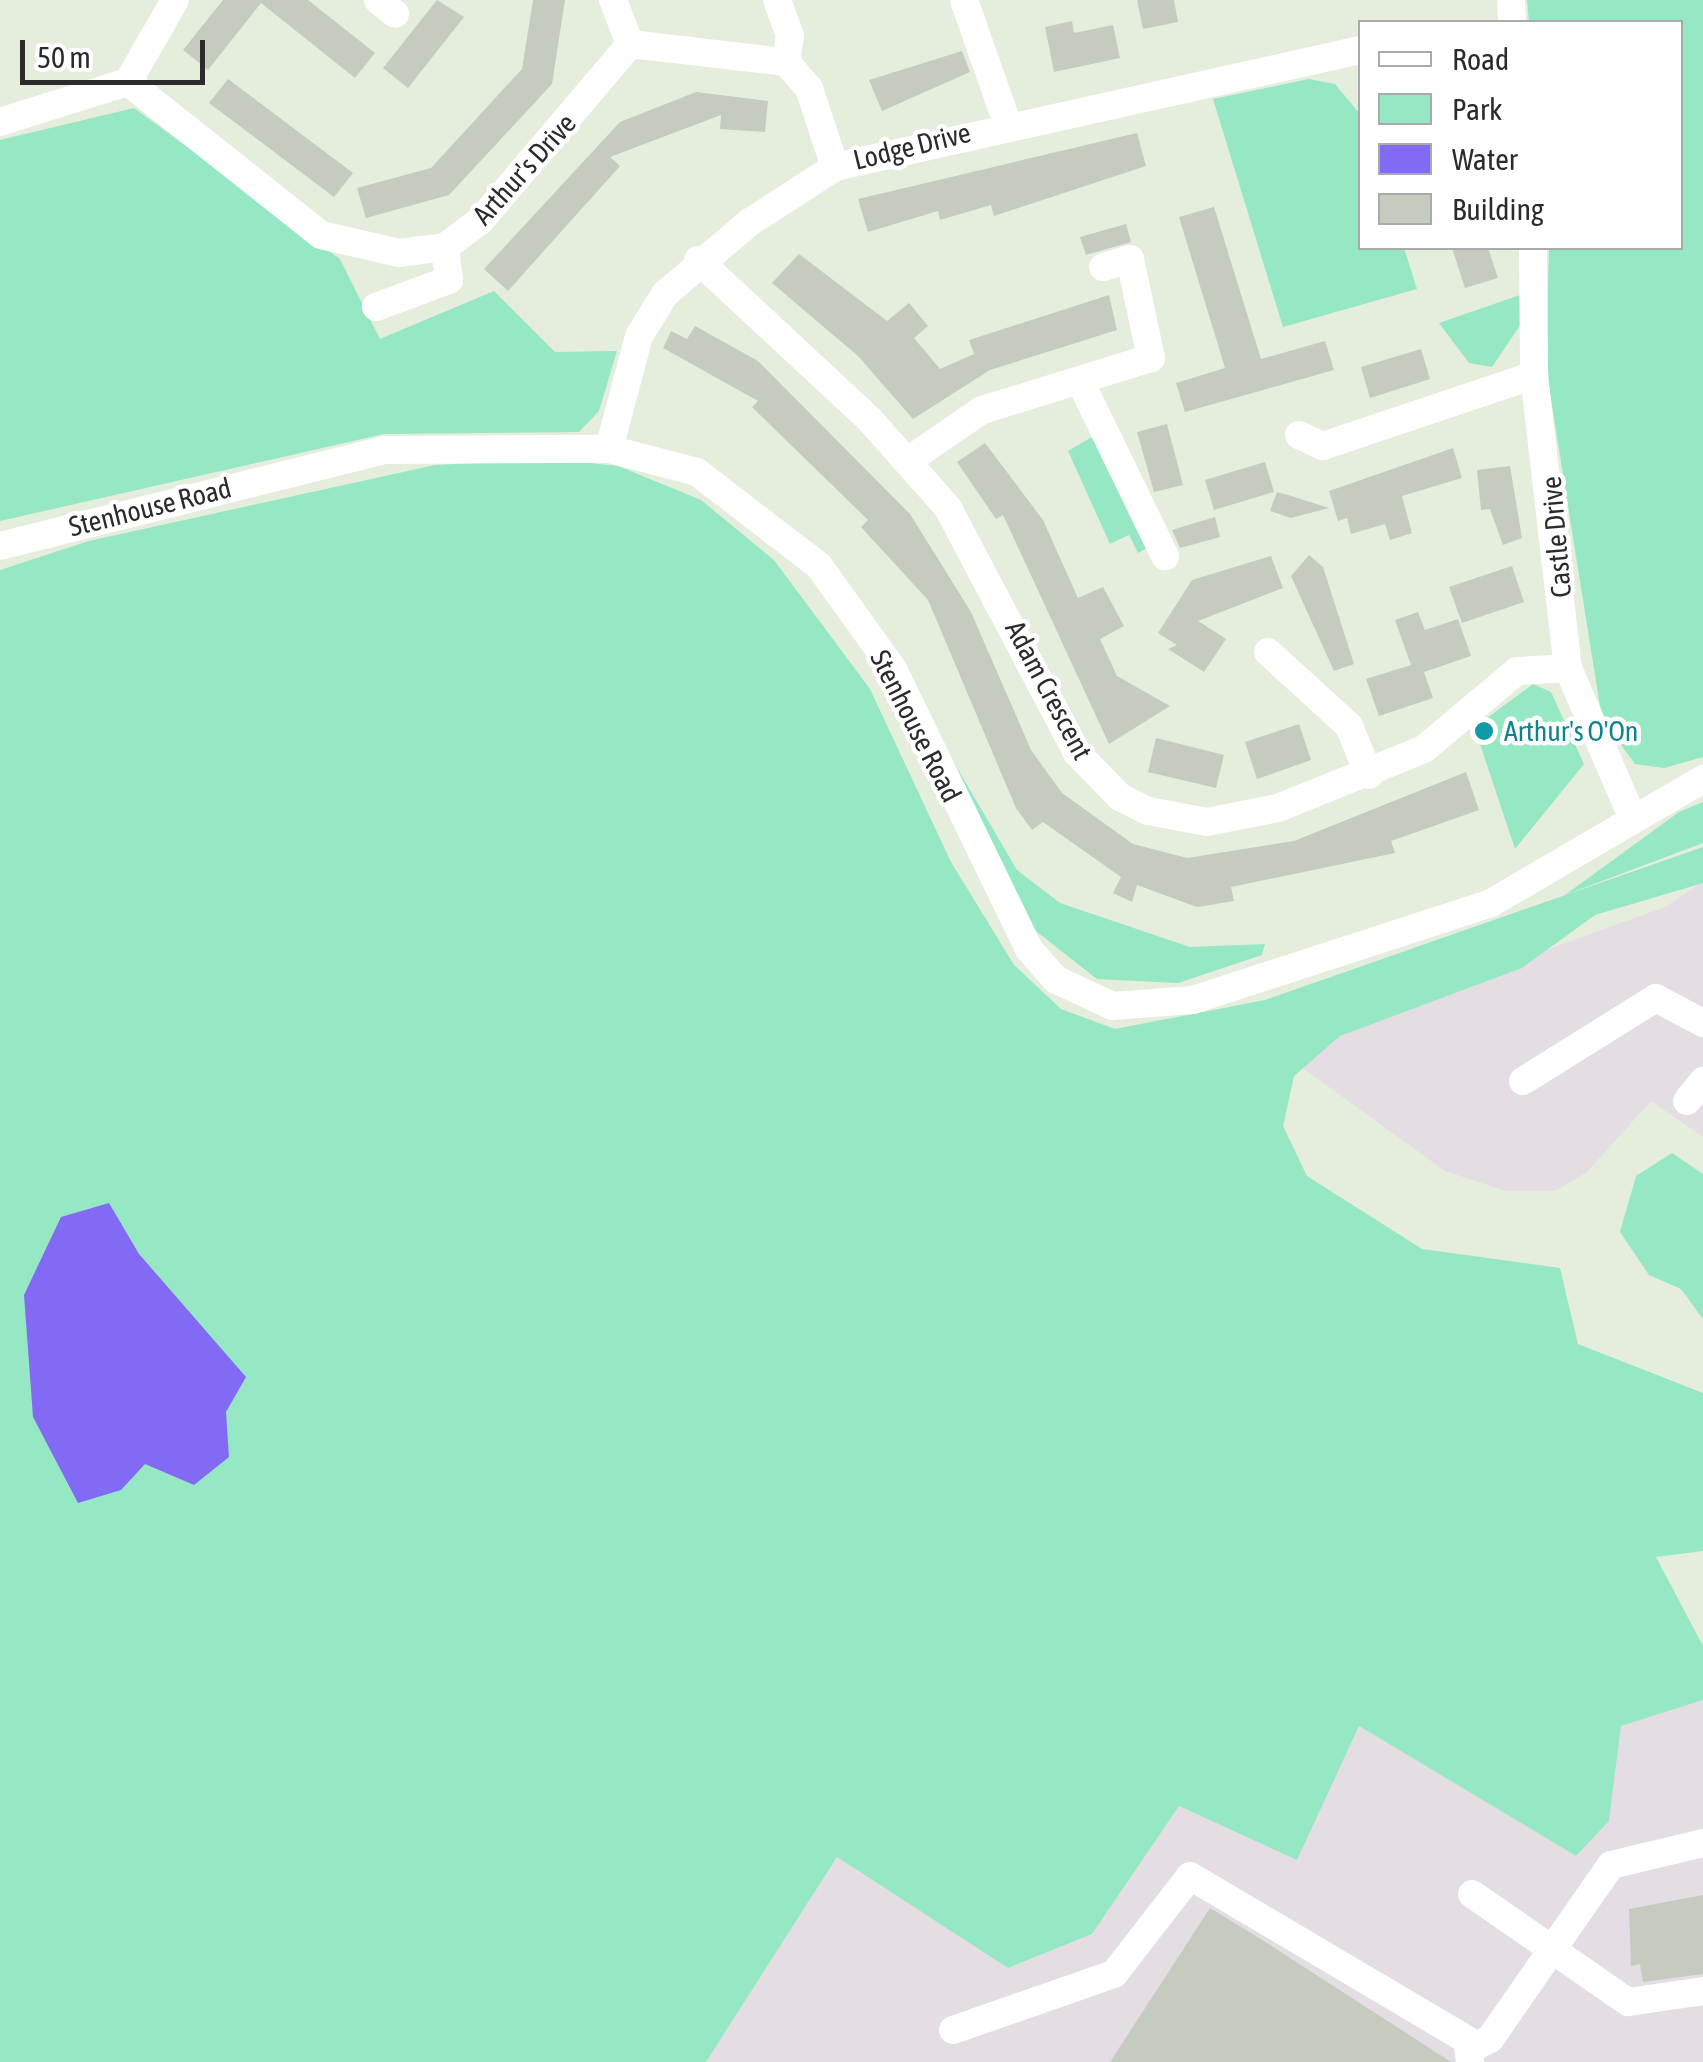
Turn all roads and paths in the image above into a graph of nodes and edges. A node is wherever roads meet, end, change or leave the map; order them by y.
1 (175, 0) edge
2 (613, 0) edge
3 (777, 0) edge
4 (964, 0) edge
5 (630, 44) junction
6 (1358, 50) edge
7 (786, 62) junction
8 (128, 82) junction
9 (0, 122) edge
10 (1006, 123) junction
11 (835, 167) junction
12 (445, 247) junction
13 (1533, 250) edge
14 (698, 260) junction
15 (1103, 266) dead end
16 (376, 307) dead end
17 (1534, 375) junction
18 (1080, 381) junction
19 (1299, 435) dead end
20 (610, 449) junction
21 (908, 460) junction
22 (0, 546) edge
23 (1165, 556) dead end
24 (1268, 652) dead end
25 (1568, 668) junction
26 (1369, 775) junction
27 (1703, 780) edge
28 (1631, 814) junction
29 (1703, 1024) edge
30 (1523, 1082) dead end
31 (1703, 1843) edge
32 (1472, 1894) dead end
33 (1554, 1948) junction
34 (1703, 1991) edge
35 (953, 2030) dead end
36 (1469, 2056) edge

1 - 8 street
2 - 5 street
3 - 7 street
4 - 10 street
5 - 7 street
5 - 12 street, Arthur's Drive
6 - 10 street, Lodge Drive
7 - 11 street
8 - 9 street
8 - 12 street
10 - 11 street, Lodge Drive
11 - 14 street, Lodge Drive
12 - 16 street
13 - 17 street, Castle Drive
14 - 20 street, Lodge Drive
14 - 21 street, Adam Crescent
15 - 18 street
17 - 19 street
17 - 25 street, Castle Drive
18 - 21 street
18 - 23 street
20 - 22 street, Stenhouse Road
20 - 28 street, Stenhouse Road
21 - 26 street, Adam Crescent
24 - 26 street
25 - 26 street, Adam Crescent
25 - 28 street, Castle Drive
27 - 28 street, Stenhouse Road
29 - 30 street
31 - 33 street
32 - 33 street
33 - 34 street
33 - 36 street
35 - 36 street

